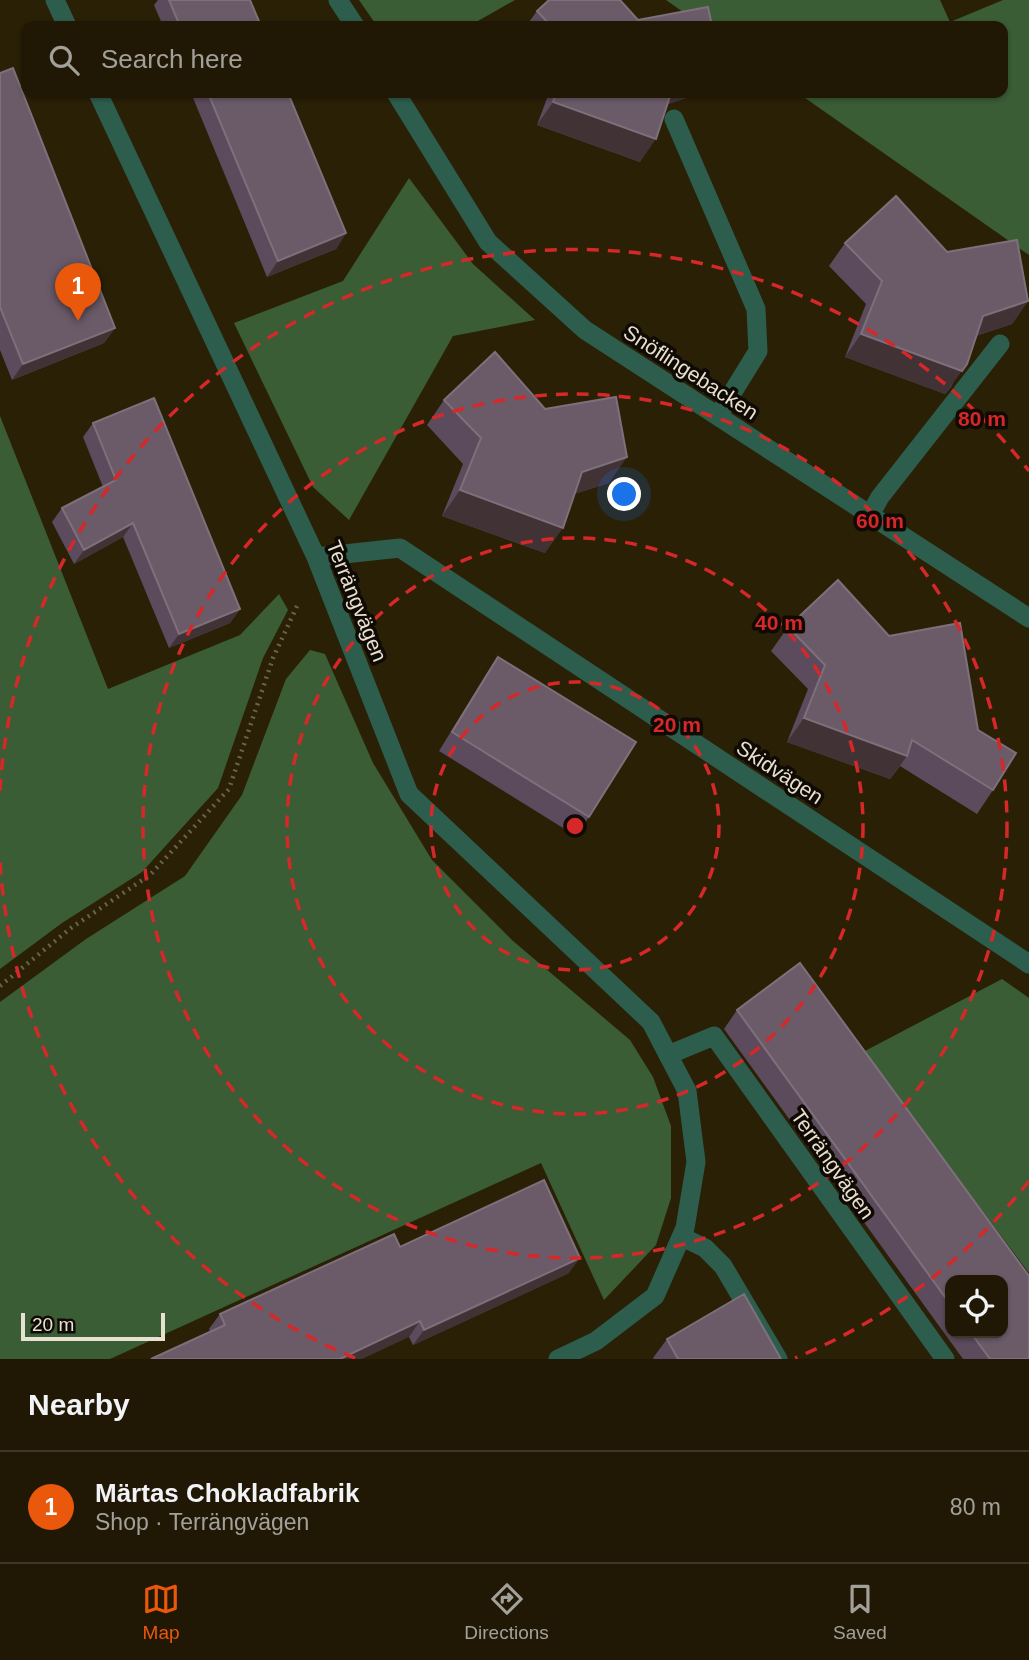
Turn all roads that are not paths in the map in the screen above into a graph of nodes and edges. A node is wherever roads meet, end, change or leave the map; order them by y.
1 (55, 0) edge
2 (338, 0) edge
3 (65, 21) edge
4 (352, 21) edge
5 (100, 98) edge
6 (399, 98) edge
7 (674, 119) dead end
8 (1000, 344) edge
9 (718, 416) junction
10 (870, 515) junction
11 (316, 557) junction
12 (1029, 618) edge
13 (1029, 964) edge
14 (668, 1055) junction
15 (682, 1237) junction
16 (558, 1359) edge
17 (778, 1359) edge
18 (945, 1359) edge

1 - 3 street
2 - 4 street
5 - 11 street, Terrängvägen
6 - 9 street, Snöflingebacken
7 - 9 street
8 - 10 street
9 - 10 street, Snöflingebacken
10 - 12 street, Snöflingebacken
11 - 13 street, Skidvägen
11 - 14 street, Terrängvägen
14 - 15 street, Terrängvägen
14 - 18 street, Terrängvägen
15 - 16 street, Terrängvägen
15 - 17 street

